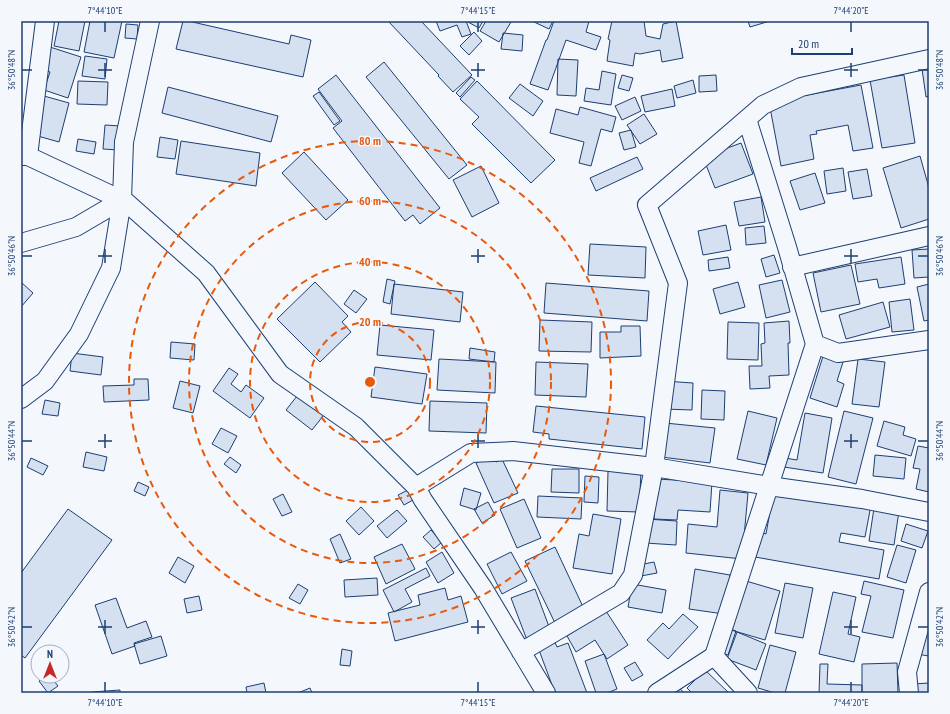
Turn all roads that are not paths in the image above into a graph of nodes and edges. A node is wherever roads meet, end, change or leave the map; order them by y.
1 (45, 21) edge
2 (150, 21) edge
3 (929, 59) edge
4 (747, 119) junction
5 (25, 156) edge
6 (122, 200) junction
7 (929, 236) edge
8 (21, 243) edge
9 (792, 267) junction
10 (929, 340) edge
11 (815, 344) junction
12 (21, 399) edge
13 (654, 467) junction
14 (769, 486) junction
15 (416, 487) junction
16 (929, 512) edge
17 (929, 592) edge
18 (521, 652) junction
19 (714, 656) junction
20 (546, 693) edge
21 (657, 693) edge
22 (748, 693) edge
23 (909, 693) edge

1 - 5 street
2 - 6 street
3 - 4 street
4 - 9 street
4 - 13 street
5 - 6 street
6 - 8 street
6 - 12 street
6 - 15 street
7 - 9 street
9 - 11 street
10 - 11 street
11 - 14 street
13 - 14 street
13 - 15 street
13 - 18 street
14 - 16 street
14 - 19 street
15 - 18 street
17 - 23 street
18 - 20 street
19 - 21 street
19 - 22 street

